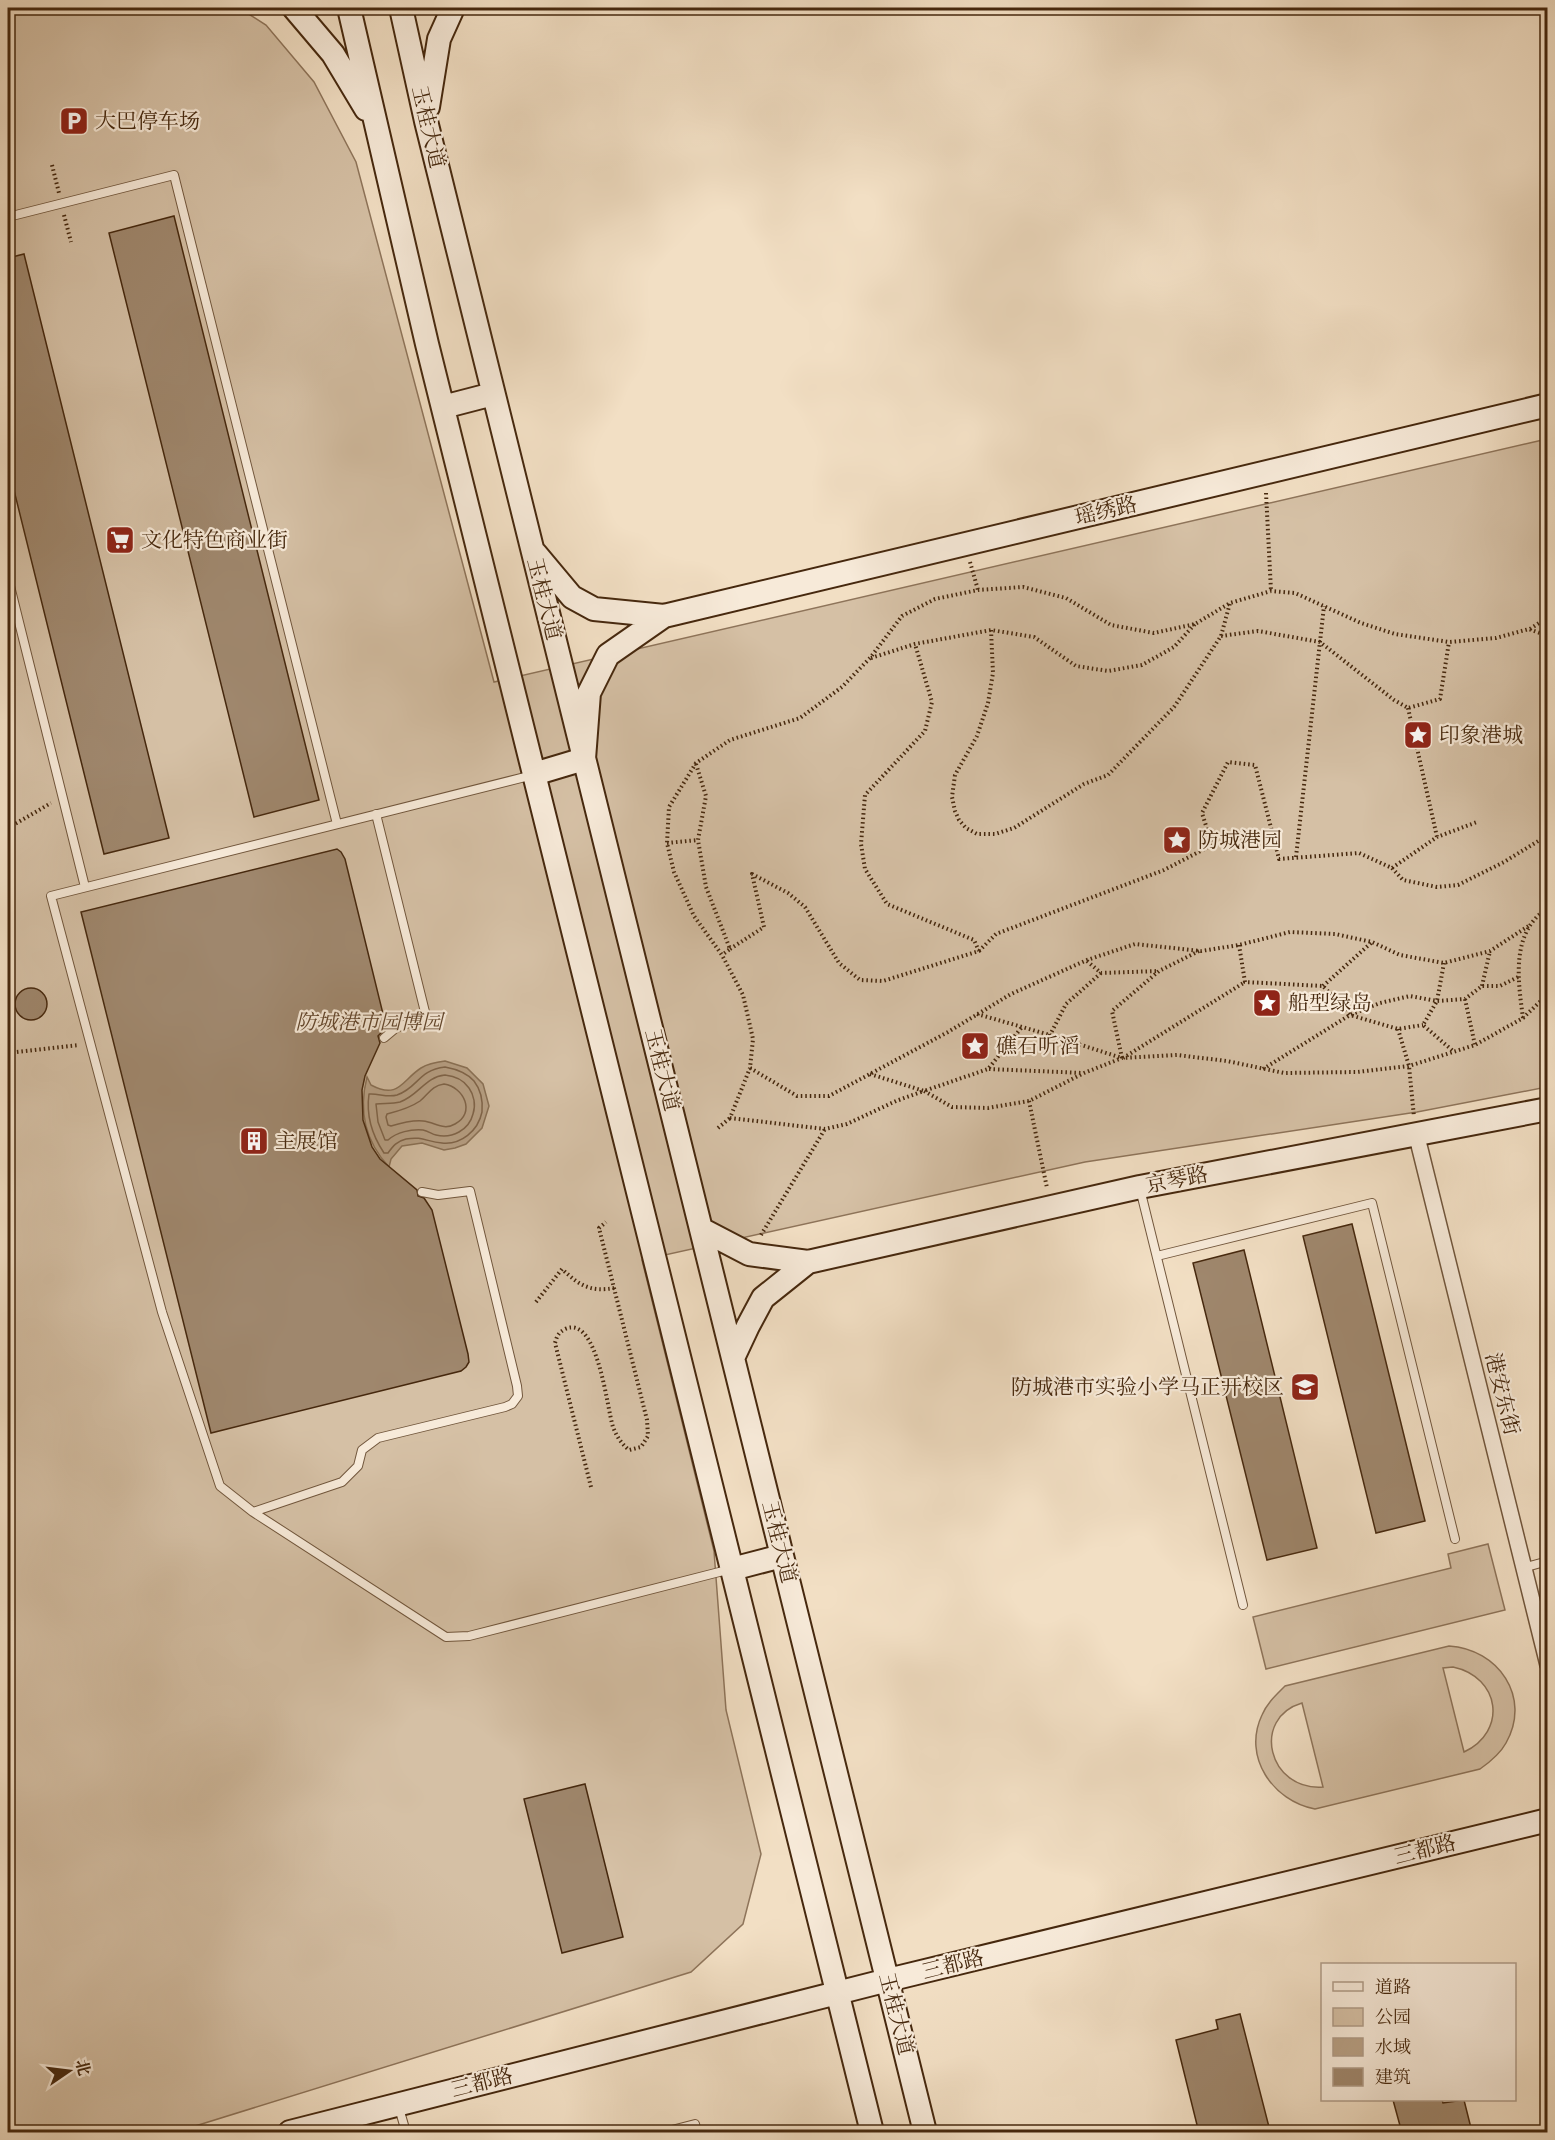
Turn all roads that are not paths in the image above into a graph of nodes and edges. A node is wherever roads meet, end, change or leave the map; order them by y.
1 (294, 8) edge
2 (349, 8) edge
3 (401, 8) edge
4 (453, 8) edge
5 (426, 121) junction
6 (377, 128) junction
7 (8, 217) edge
8 (493, 394) junction
9 (1548, 405) edge
10 (443, 407) junction
11 (532, 549) junction
12 (8, 578) edge
13 (664, 616) junction
14 (584, 759) junction
15 (534, 774) junction
16 (376, 814) junction
17 (337, 824) junction
18 (85, 887) junction
19 (384, 1038) dead end
20 (1548, 1109) edge
21 (1416, 1133) junction
22 (1140, 1187) junction
23 (422, 1192) dead end
24 (701, 1228) junction
25 (1157, 1256) junction
26 (808, 1262) junction
27 (733, 1358) junction
28 (253, 1512) junction
29 (1455, 1539) dead end
30 (782, 1556) junction
31 (1548, 1561) edge
32 (1523, 1568) junction
33 (732, 1569) junction
34 (1243, 1605) dead end
35 (1548, 1665) edge
36 (1548, 1820) edge
37 (888, 1980) junction
38 (837, 1993) junction
39 (399, 2104) junction
40 (332, 2121) junction
41 (290, 2133) edge
42 (312, 2133) edge
43 (406, 2133) edge
44 (664, 2133) edge
45 (697, 2133) edge
46 (872, 2133) edge
47 (925, 2133) edge

1 - 6 main road
2 - 6 main road
3 - 5 main road, 玉桂大道
4 - 5 main road
5 - 8 main road, 玉桂大道
6 - 10 main road
7 - 17 lane
8 - 10 main road
8 - 11 main road, 玉桂大道
9 - 13 main road, 瑶绣路
10 - 15 main road
11 - 13 main road
11 - 14 main road, 玉桂大道
12 - 18 lane
13 - 14 main road
14 - 15 main road
14 - 24 main road, 玉桂大道
15 - 16 lane
15 - 33 main road
16 - 17 lane
16 - 19 lane
17 - 18 lane
18 - 28 lane
20 - 21 main road, 京琴路
21 - 22 main road, 京琴路
21 - 32 street, 港安东街
22 - 25 lane
22 - 26 main road, 京琴路
23 - 28 lane
24 - 26 main road
24 - 27 main road, 玉桂大道
25 - 29 lane
25 - 34 lane
26 - 27 main road
27 - 30 main road, 玉桂大道
28 - 33 lane
30 - 33 main road
30 - 37 main road, 玉桂大道
31 - 32 lane
32 - 35 street, 港安东街
33 - 38 main road
36 - 37 main road, 三都路
37 - 38 main road, 三都路
37 - 47 main road, 玉桂大道
38 - 39 main road, 三都路
38 - 46 main road
39 - 40 main road, 三都路
39 - 43 lane
40 - 41 main road, 三都路
40 - 42 street
44 - 45 lane

